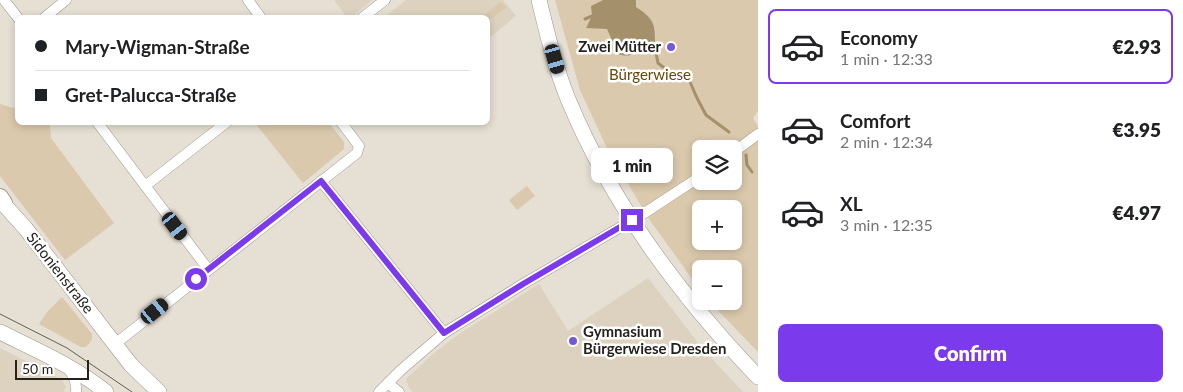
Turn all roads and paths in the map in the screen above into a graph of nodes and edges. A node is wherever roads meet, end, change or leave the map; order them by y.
1 (4, 0) edge
2 (66, 0) edge
3 (248, 0) edge
4 (385, 0) edge
5 (539, 0) edge
6 (16, 15) edge
7 (48, 15) edge
8 (259, 15) edge
9 (366, 15) edge
10 (99, 125) edge
11 (223, 125) edge
12 (343, 125) edge
13 (758, 134) edge
14 (742, 146) edge
15 (321, 181) junction
16 (692, 182) edge
17 (145, 186) junction
18 (1, 200) edge
19 (632, 220) junction
20 (208, 269) junction
21 (0, 332) edge
22 (444, 333) junction
23 (115, 344) junction
24 (66, 364) junction
25 (758, 377) edge
26 (388, 383) junction
27 (76, 392) edge
28 (106, 392) edge
29 (158, 392) edge
30 (379, 392) edge
31 (399, 392) edge

1 - 6 street
2 - 7 street
3 - 8 street
4 - 9 street
5 - 19 main road
10 - 17 street
11 - 17 street
12 - 15 street
13 - 14 street
15 - 20 street
15 - 22 street
16 - 19 street
17 - 20 street
18 - 23 main road, Sidonienstraße
19 - 22 street
19 - 25 main road
20 - 23 street
21 - 24 main road
22 - 26 street
23 - 29 main road, Sidonienstraße
24 - 27 street
24 - 28 main road
26 - 30 street
26 - 31 street

